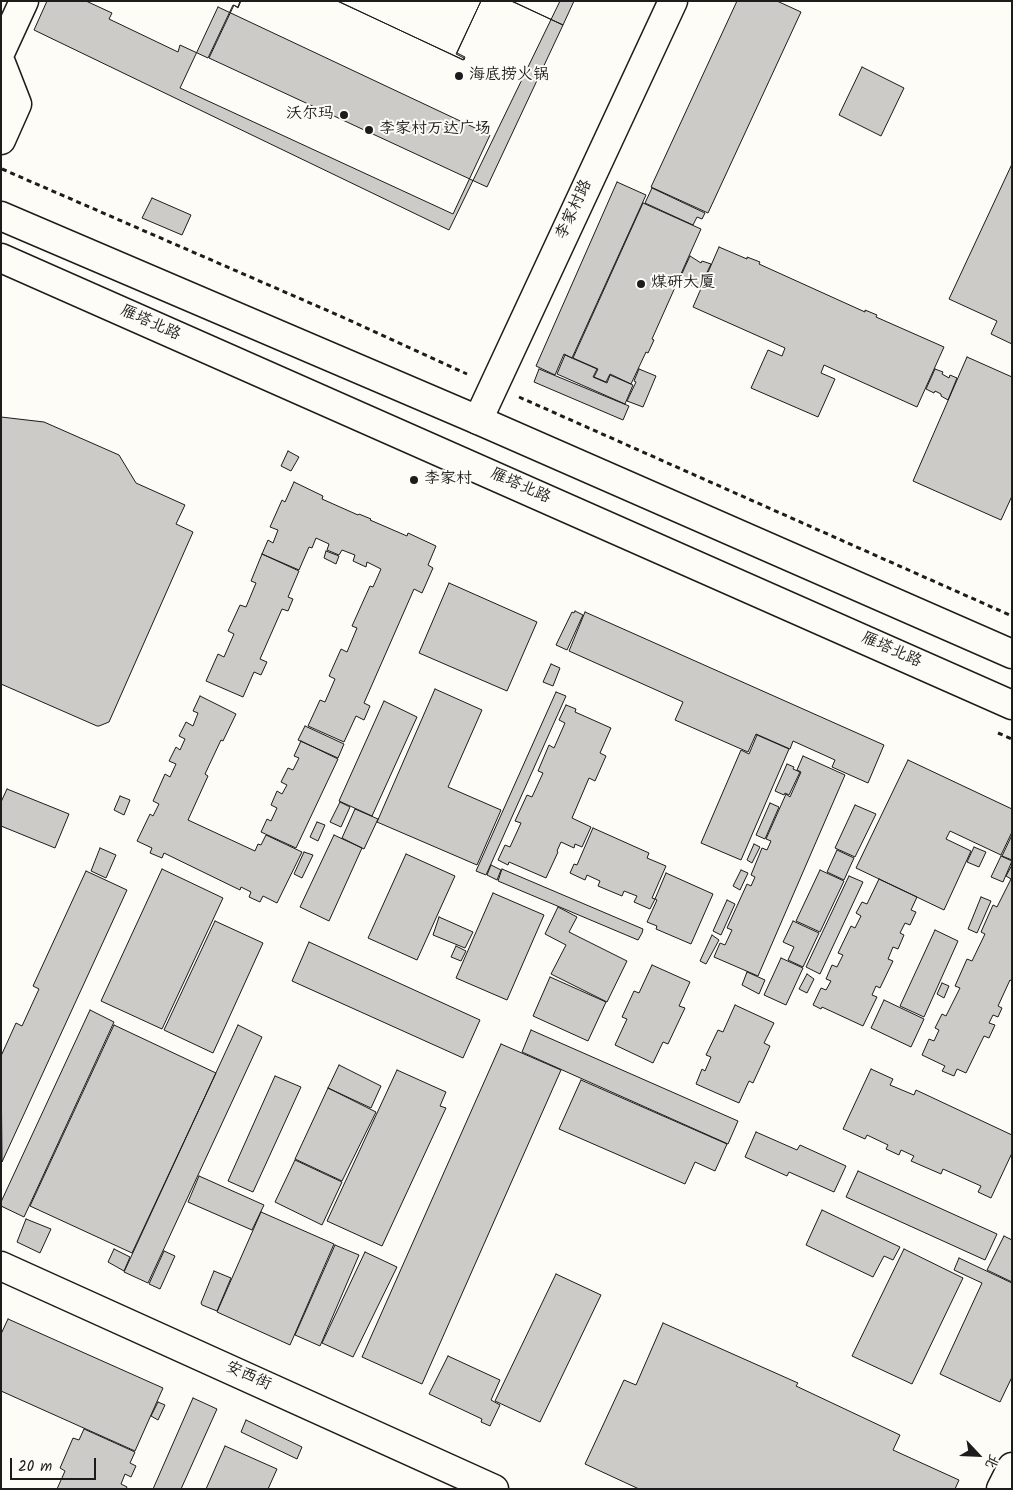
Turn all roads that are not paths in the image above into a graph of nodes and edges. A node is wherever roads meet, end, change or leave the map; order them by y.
1 (24, 1) edge
2 (672, 1) edge
3 (1, 51) edge
4 (1, 63) edge
5 (1, 140) edge
6 (1, 216) edge
7 (1, 258) edge
8 (478, 420) junction
9 (1012, 654) edge
10 (1012, 705) edge
11 (1, 1266) edge
12 (1012, 1467) edge
13 (494, 1489) edge
14 (1002, 1489) edge

1 - 3 main road
2 - 8 main road, 李家村路
4 - 5 main road
6 - 8 main road
7 - 10 main road, 雁塔北路
8 - 9 main road
11 - 13 main road, 安西街
12 - 14 main road

